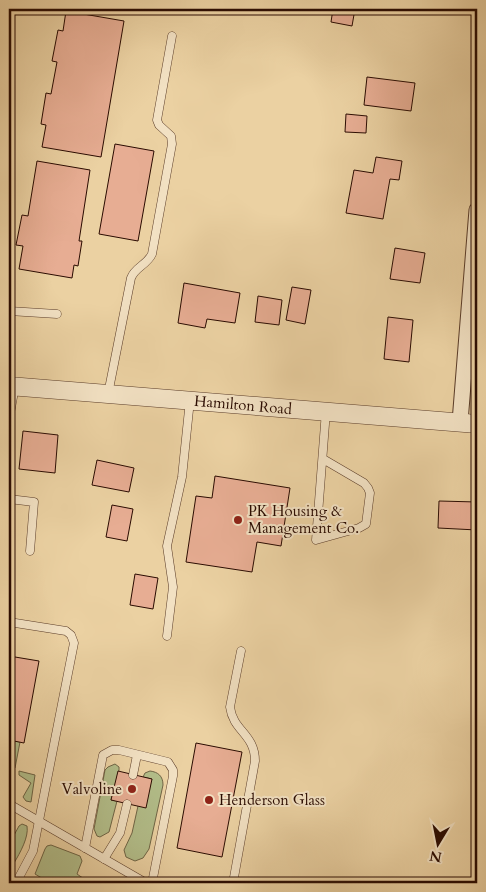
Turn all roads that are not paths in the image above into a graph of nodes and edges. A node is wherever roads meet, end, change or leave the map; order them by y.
1 (172, 36) dead end
2 (477, 210) edge
3 (9, 311) edge
4 (57, 314) dead end
5 (12, 386) edge
6 (108, 394) junction
7 (190, 400) junction
8 (326, 411) junction
9 (9, 419) edge
10 (469, 423) edge
11 (322, 459) junction
12 (9, 499) edge
13 (30, 551) dead end
14 (9, 622) edge
15 (167, 636) dead end
16 (241, 651) dead end
17 (137, 755) junction
18 (133, 775) dead end
19 (9, 804) edge
20 (127, 804) dead end
21 (40, 822) junction
22 (85, 848) junction
23 (104, 859) junction
24 (16, 883) edge
25 (146, 883) edge
26 (152, 883) edge
27 (233, 883) edge

1 - 6 lane
2 - 10 street
3 - 4 lane
5 - 6 street, Hamilton Road
5 - 9 lane
6 - 7 street, Hamilton Road
7 - 8 street, Hamilton Road
7 - 15 lane
8 - 10 street, Hamilton Road
8 - 11 lane
11 - 11 lane
12 - 13 lane
14 - 21 lane
16 - 27 lane
17 - 18 lane
17 - 22 lane
17 - 26 lane
19 - 21 lane
20 - 23 lane
21 - 22 lane
21 - 24 lane
22 - 23 lane
23 - 25 lane

